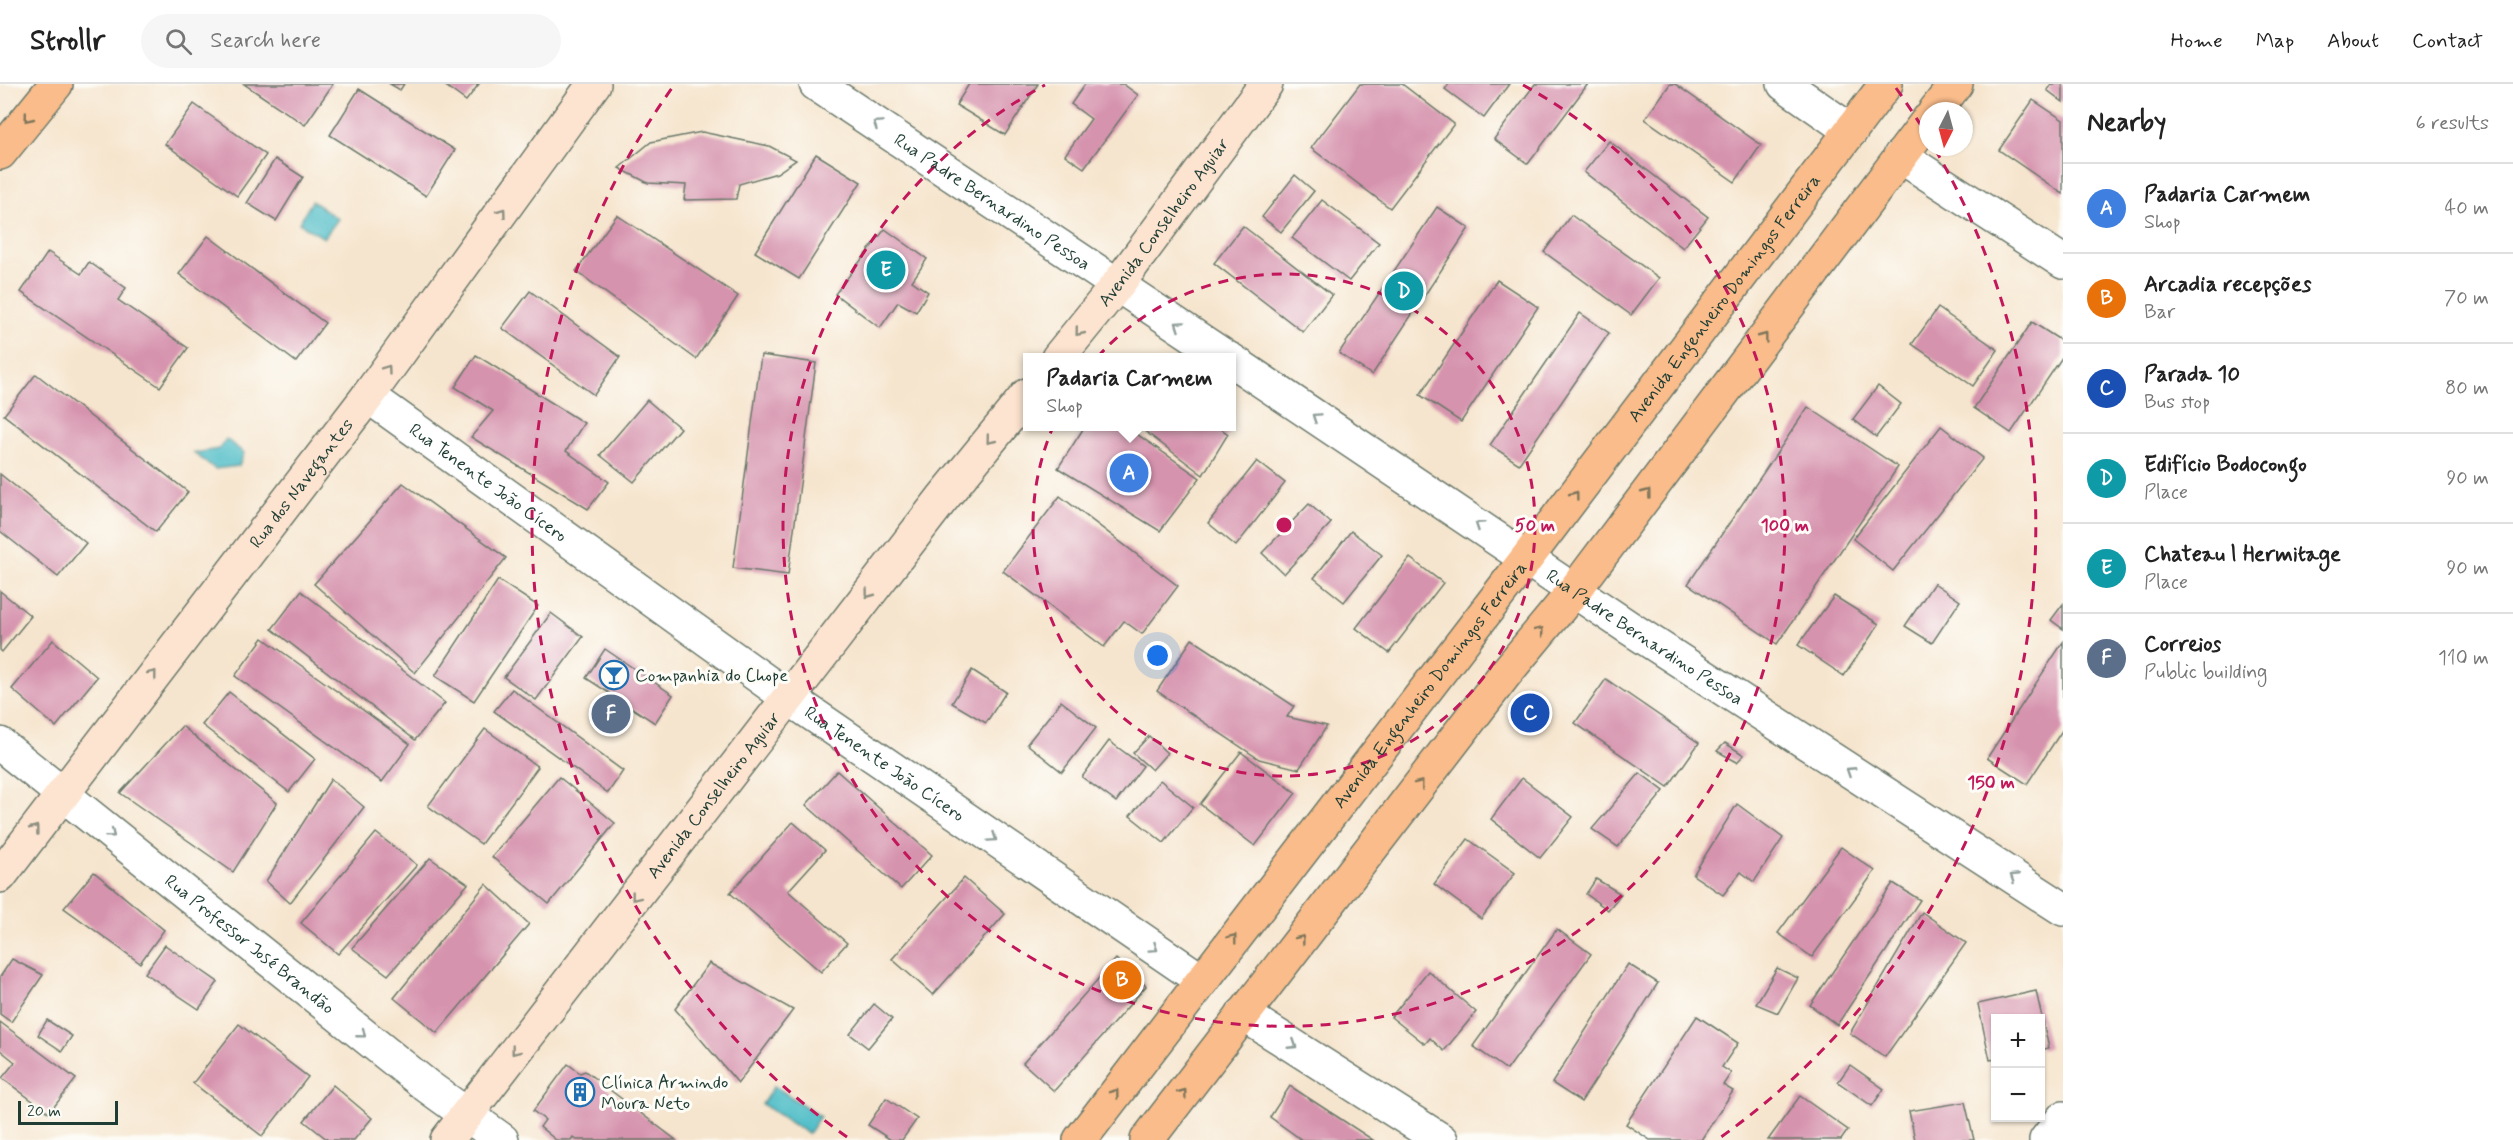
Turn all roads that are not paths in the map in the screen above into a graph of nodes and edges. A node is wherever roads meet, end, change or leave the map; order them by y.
1 (56, 84) edge
2 (594, 84) edge
3 (816, 84) edge
4 (1266, 84) edge
5 (1784, 84) edge
6 (1886, 84) edge
7 (1956, 84) edge
8 (1942, 102) edge
9 (1851, 131) junction
10 (1919, 132) edge
11 (0, 153) edge
12 (1900, 156) junction
13 (2063, 262) edge
14 (1118, 284) junction
15 (1061, 353) edge
16 (1220, 353) edge
17 (1236, 364) edge
18 (368, 396) junction
19 (1023, 400) edge
20 (1527, 558) junction
21 (1574, 591) junction
22 (789, 698) junction
23 (0, 744) edge
24 (61, 794) junction
25 (0, 876) edge
26 (2063, 909) edge
27 (1201, 980) junction
28 (1243, 1014) junction
29 (2063, 1118) edge
30 (457, 1127) edge
31 (502, 1140) edge
32 (1080, 1140) edge
33 (1147, 1140) edge
34 (1441, 1140) edge
35 (2046, 1140) edge

1 -> 11 main road
18 -> 2 main road, Rua dos Navegantes
14 -> 3 street, Rua Padre Bernardino Pessoa
4 - 14 main road, Avenida Conselheiro Aguiar
5 - 9 street
6 - 9 main road, Avenida Engenheiro Domingos Ferreira
7 - 8 main road
20 -> 9 main road, Avenida Engenheiro Domingos Ferreira
10 - 12 main road
12 - 13 street
21 -> 12 main road
14 -> 15 main road, Avenida Conselheiro Aguiar
16 -> 14 street, Rua Padre Bernardino Pessoa
20 -> 17 street, Rua Padre Bernardino Pessoa
18 - 22 street, Rua Tenente João Cícero
24 -> 18 main road, Rua dos Navegantes
19 -> 22 main road, Avenida Conselheiro Aguiar
20 - 21 street, Rua Padre Bernardino Pessoa
27 -> 20 main road, Avenida Engenheiro Domingos Ferreira
26 -> 21 street, Rua Padre Bernardino Pessoa
28 -> 21 main road
22 -> 27 street, Rua Tenente João Cícero
22 -> 30 main road, Avenida Conselheiro Aguiar
23 - 24 street, Rua Professor José Brandão
25 -> 24 main road, Rua dos Navegantes
24 -> 30 street, Rua Professor José Brandão
32 -> 27 main road, Avenida Engenheiro Domingos Ferreira
33 -> 28 main road
28 -> 34 street
29 - 35 street
30 - 31 street, Rua Professor José Brandão

